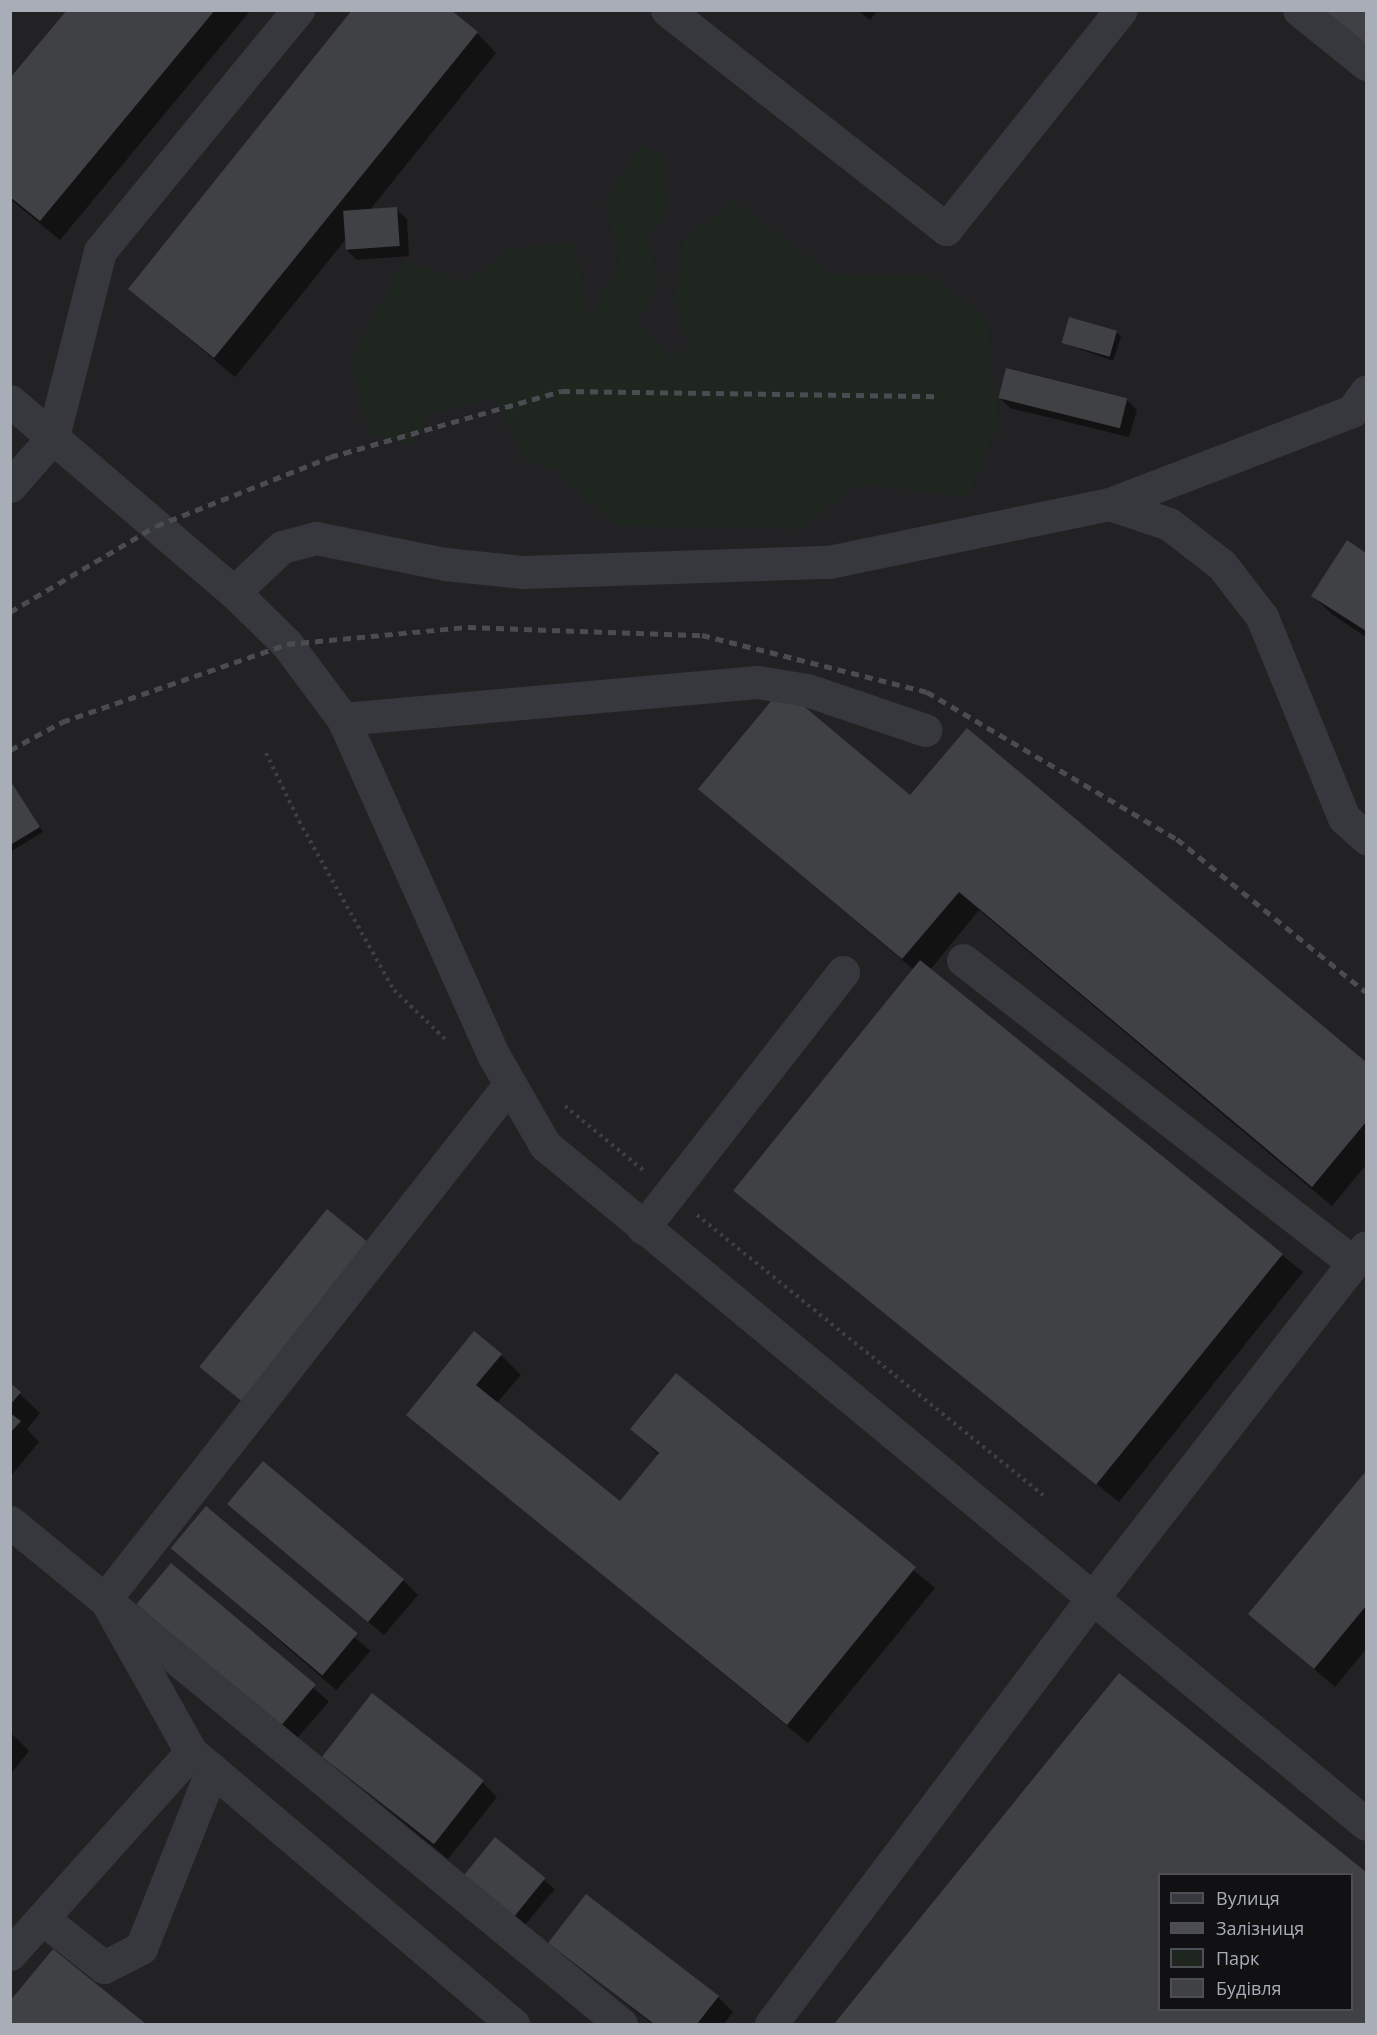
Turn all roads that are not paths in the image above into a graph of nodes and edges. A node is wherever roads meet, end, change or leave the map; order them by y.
1 (298, 10) edge
2 (667, 10) edge
3 (1121, 10) edge
4 (1299, 10) edge
5 (1366, 64) edge
6 (10, 401) edge
7 (1362, 408) edge
8 (52, 437) junction
9 (10, 486) edge
10 (1110, 504) junction
11 (234, 592) junction
12 (343, 719) junction
13 (924, 730) dead end
14 (1366, 838) edge
15 (963, 960) dead end
16 (843, 972) dead end
17 (509, 1085) junction
18 (643, 1228) junction
19 (1360, 1255) edge
20 (10, 1522) edge
21 (105, 1599) junction
22 (1091, 1600) junction
23 (202, 1761) junction
24 (1366, 1824) edge
25 (43, 1919) junction
26 (10, 1954) edge
27 (513, 2025) edge
28 (621, 2025) edge
29 (771, 2025) edge

1 - 8 lane
2 - 3 lane
4 - 5 lane
6 - 8 lane
7 - 10 lane
8 - 9 lane
8 - 11 lane
10 - 11 lane
10 - 14 lane
11 - 12 lane
12 - 13 lane
12 - 17 lane
15 - 19 lane
16 - 18 lane
17 - 18 lane
17 - 21 lane
18 - 22 lane
19 - 22 lane
20 - 21 lane
21 - 23 lane
21 - 28 lane
22 - 24 lane
22 - 29 lane
23 - 25 lane
23 - 25 lane
23 - 27 lane
25 - 26 lane

